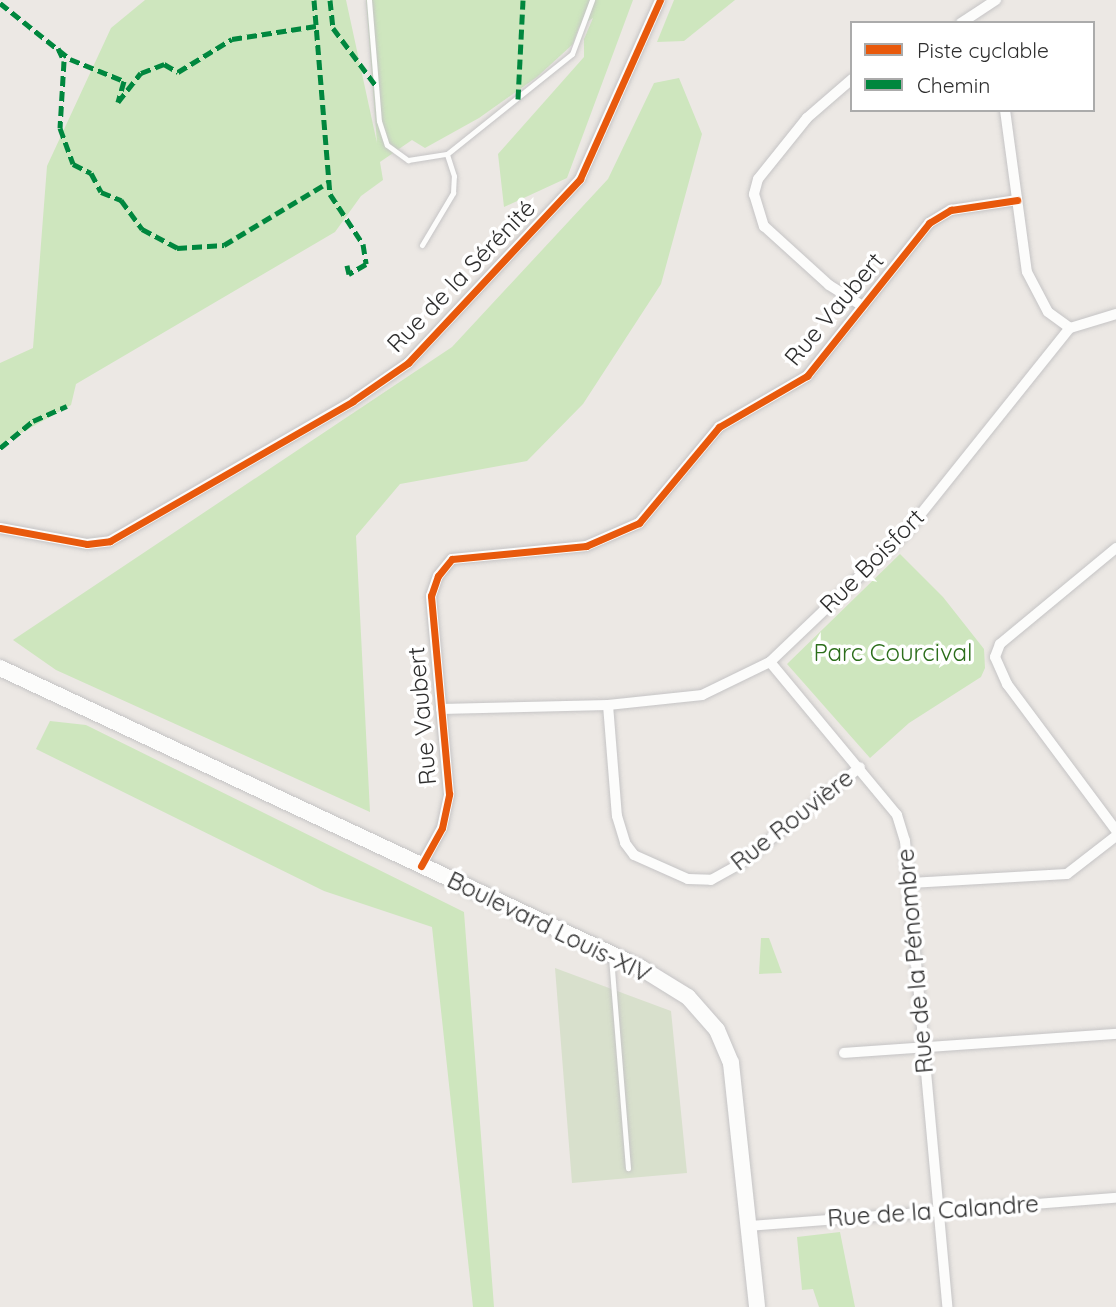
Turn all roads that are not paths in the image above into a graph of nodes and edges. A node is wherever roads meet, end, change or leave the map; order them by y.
1 (369, 0) edge
2 (592, 0) edge
3 (660, 0) edge
4 (996, 0) edge
5 (968, 21) edge
6 (850, 81) edge
7 (1005, 112) edge
8 (447, 154) junction
9 (1017, 200) junction
10 (422, 245) dead end
11 (863, 306) junction
12 (1116, 314) edge
13 (1070, 328) junction
14 (0, 528) edge
15 (1114, 554) edge
16 (770, 662) junction
17 (0, 668) edge
18 (608, 705) junction
19 (441, 709) junction
20 (860, 767) junction
21 (1116, 830) edge
22 (1116, 836) edge
23 (421, 866) junction
24 (910, 883) junction
25 (610, 954) junction
26 (1116, 1034) edge
27 (924, 1051) junction
28 (844, 1054) dead end
29 (628, 1168) dead end
30 (1116, 1198) edge
31 (937, 1209) junction
32 (749, 1226) junction
33 (757, 1307) edge
34 (947, 1307) edge

1 - 8 lane
2 - 8 lane
3 - 14 street, Rue de la Sérénité
4 - 5 street
6 - 11 street
7 - 9 street
8 - 10 lane
9 - 11 street, Rue Vaubert
9 - 13 street
11 - 19 street, Rue Vaubert
12 - 13 street
13 - 16 street, Rue Boisfort
15 - 21 street
16 - 18 street, Rue Boisfort
16 - 20 street, Rue de la Pénombre
17 - 23 main road, Boulevard Louis-XIV
18 - 19 street, Rue Boisfort
18 - 20 street, Rue Rouvière
19 - 23 street, Rue Vaubert
20 - 24 street, Rue de la Pénombre
22 - 24 street
23 - 25 main road, Boulevard Louis-XIV
24 - 27 street, Rue de la Pénombre
25 - 29 lane
25 - 32 main road, Boulevard Louis-XIV
26 - 27 street
27 - 28 street
27 - 31 street, Rue de la Pénombre
30 - 31 street, Rue de la Calandre
31 - 32 street, Rue de la Calandre
31 - 34 street, Rue de la Pénombre
32 - 33 main road, Boulevard Louis-XIV

